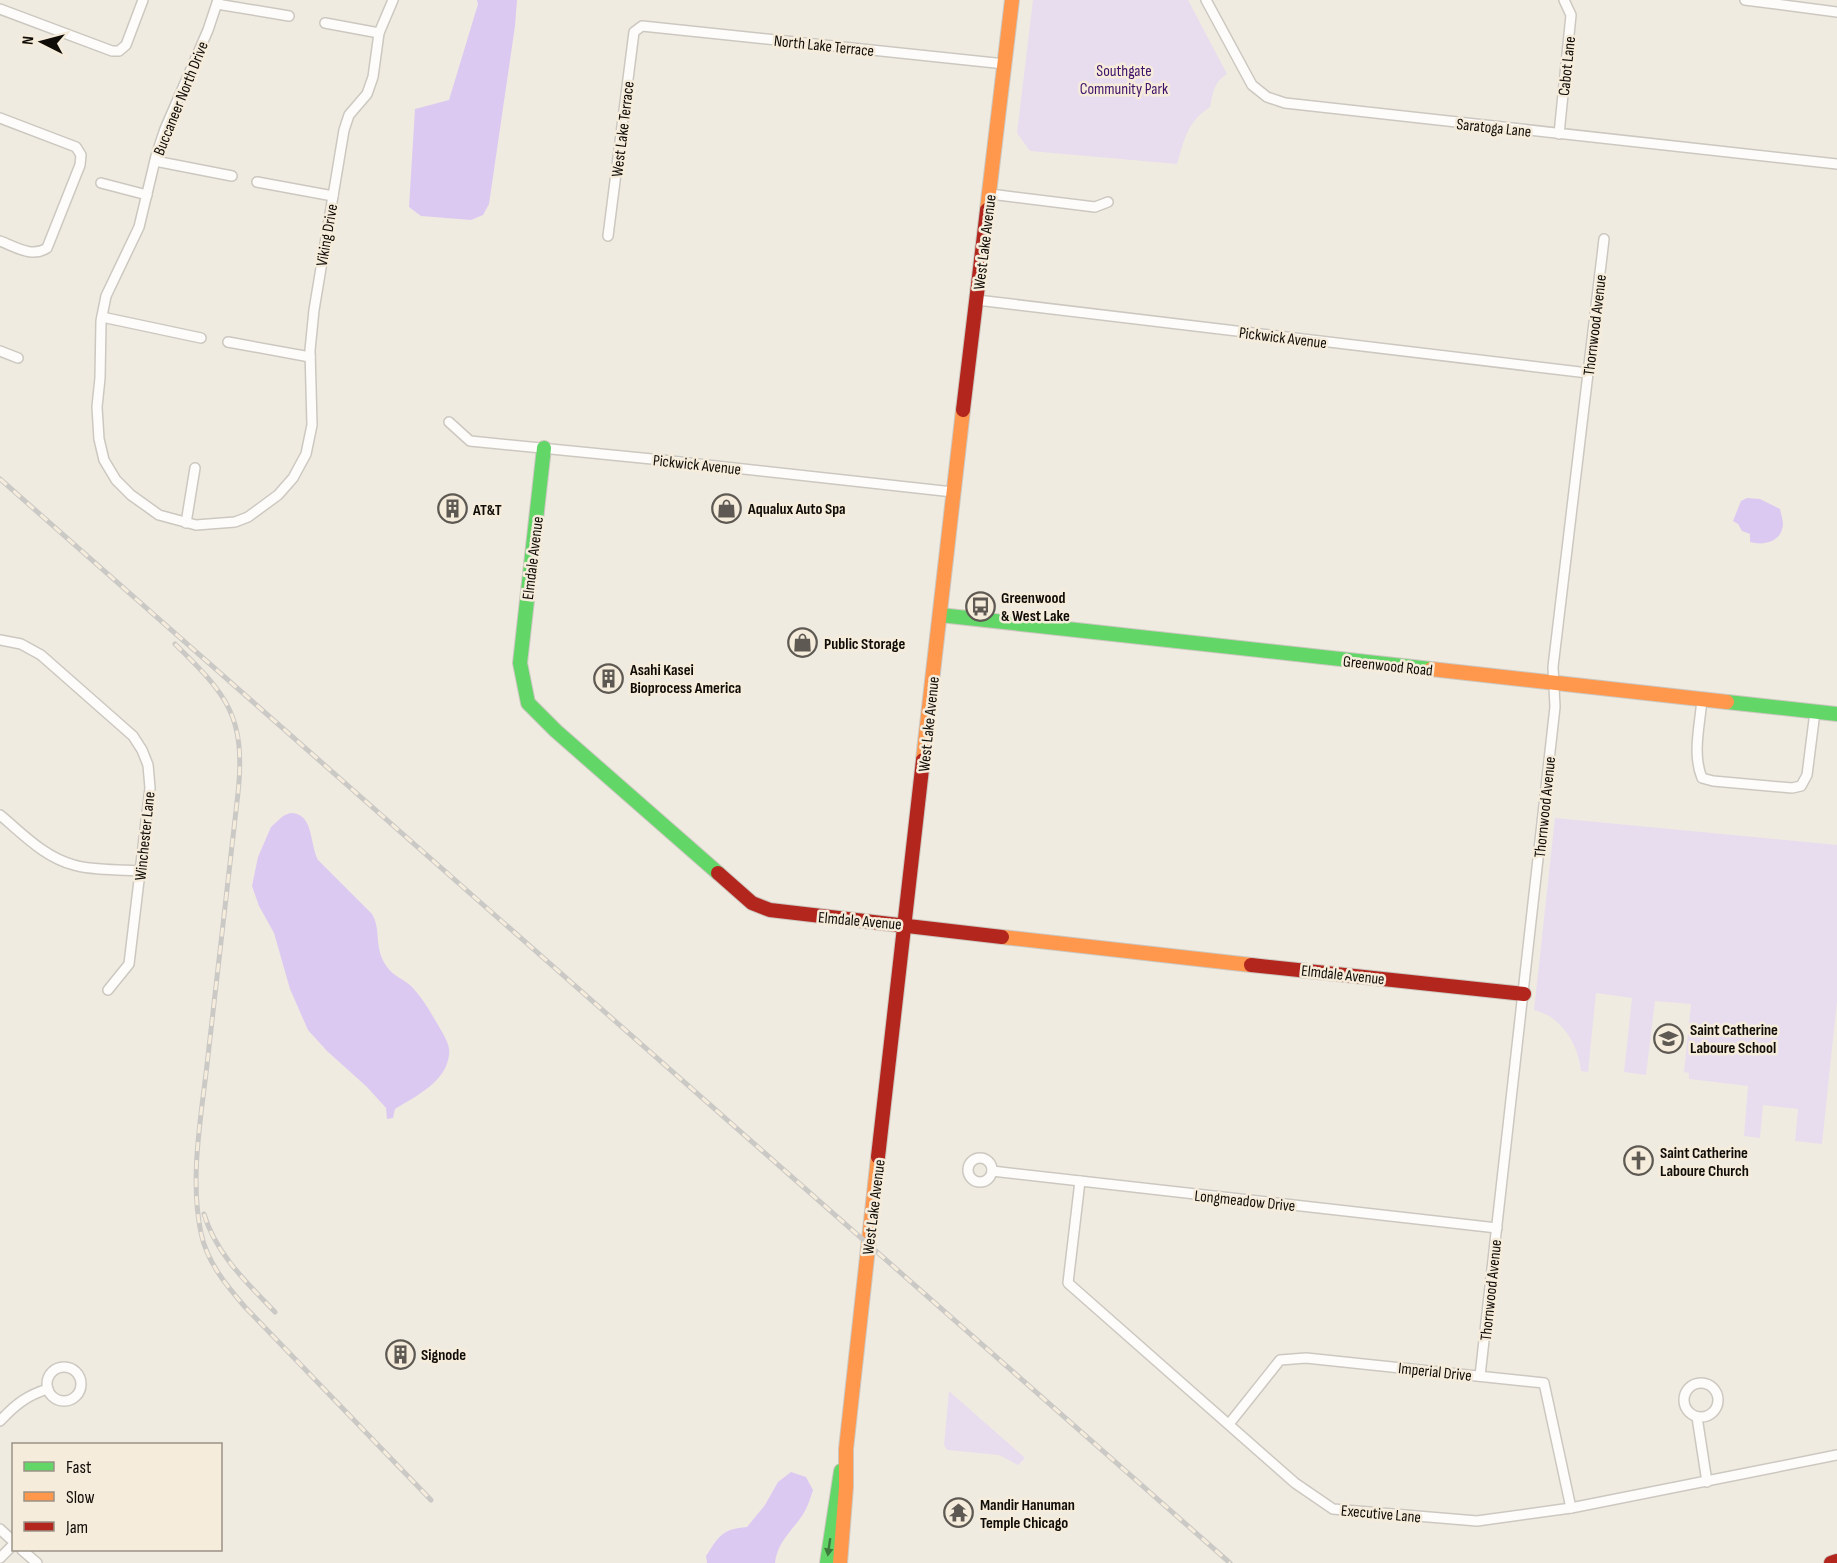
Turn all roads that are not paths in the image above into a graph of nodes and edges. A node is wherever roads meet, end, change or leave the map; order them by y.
1 (143, 0) edge
2 (393, 0) edge
3 (1012, 0) edge
4 (1206, 0) edge
5 (1564, 0) edge
6 (1745, 0) edge
7 (217, 2) edge
8 (0, 9) edge
9 (1837, 12) edge
10 (289, 16) dead end
11 (325, 23) dead end
12 (642, 26) joint
13 (379, 33) junction
14 (1005, 64) junction
15 (0, 118) edge
16 (1559, 134) junction
17 (155, 161) junction
18 (1837, 164) edge
19 (232, 176) dead end
20 (257, 182) dead end
21 (101, 183) dead end
22 (990, 194) junction
23 (147, 195) junction
24 (333, 196) junction
25 (1108, 202) dead end
26 (608, 236) dead end
27 (1604, 239) dead end
28 (0, 241) edge
29 (977, 300) junction
30 (102, 317) junction
31 (201, 338) dead end
32 (228, 342) dead end
33 (0, 351) edge
34 (310, 357) junction
35 (18, 358) dead end
36 (1588, 374) junction
37 (448, 422) dead end
38 (544, 448) junction
39 (195, 468) dead end
40 (293, 478) joint
41 (953, 492) junction
42 (186, 524) junction
43 (940, 615) junction
44 (0, 640) edge
45 (1554, 683) junction
46 (1702, 699) junction
47 (1815, 712) junction
48 (1837, 714) edge
49 (0, 815) edge
50 (140, 871) junction
51 (905, 924) junction
52 (108, 990) dead end
53 (1524, 994) junction
54 (992, 1171) dead end
55 (1080, 1181) junction
56 (1497, 1228) junction
57 (1480, 1376) junction
58 (48, 1389) dead end
59 (1697, 1417) dead end
60 (0, 1421) edge
61 (1229, 1424) junction
62 (846, 1449) junction
63 (1837, 1455) edge
64 (1707, 1482) junction
65 (1572, 1508) junction
66 (0, 1529) edge
67 (12, 1541) edge
68 (12, 1545) edge
69 (23, 1551) edge
70 (0, 1558) edge
71 (1837, 1561) edge
72 (37, 1563) edge
73 (827, 1563) edge
74 (840, 1563) edge
75 (1832, 1563) edge

1 - 8 street
2 - 13 street, Viking Drive
3 - 14 street, West Lake Avenue
4 - 16 street, Saratoga Lane
5 - 16 street, Cabot Lane
6 - 9 street
7 - 10 street
7 - 17 street, Buccaneer North Drive
11 - 13 street
12 - 14 street, North Lake Terrace
12 - 26 street, West Lake Terrace
13 - 24 street, Viking Drive
14 - 22 street, West Lake Avenue
15 - 28 street
16 - 18 street, Saratoga Lane
17 - 19 street
17 - 23 street, Buccaneer North Drive
20 - 24 street
21 - 23 street
22 - 25 street
22 - 29 street, West Lake Avenue
23 - 30 street, Buccaneer North Drive
24 - 34 street, Viking Drive
27 - 36 street, Thornwood Avenue
29 - 36 street, Pickwick Avenue
29 - 41 street, West Lake Avenue
30 - 31 street
30 - 42 street, Buccaneer North Drive
32 - 34 street
33 - 35 street
34 - 40 street, Viking Drive
36 - 45 street, Thornwood Avenue
37 - 38 street, Pickwick Avenue
38 - 41 street, Pickwick Avenue
38 - 51 street, Elmdale Avenue
39 - 42 street
40 - 42 street, Buccaneer North Drive
41 - 43 street, West Lake Avenue
43 - 45 street, Greenwood Road
43 - 51 street, West Lake Avenue
44 - 50 street, Winchester Lane
45 - 46 street, Greenwood Road
45 - 53 street, Thornwood Avenue
46 - 47 street, Greenwood Road
46 - 47 street
47 - 48 street, Greenwood Road
49 - 50 street
50 - 52 street, Winchester Lane
51 - 53 street, Elmdale Avenue
51 - 62 street, West Lake Avenue
53 - 56 street, Thornwood Avenue
54 - 55 street, Longmeadow Drive
55 - 56 street, Longmeadow Drive
55 - 61 street, Executive Lane
56 - 57 street, Thornwood Avenue
57 - 61 street, Imperial Drive
57 - 65 street, Imperial Drive
58 - 60 street
59 - 64 street
61 - 65 street, Executive Lane
62 -> 73 street, West Lake Avenue
62 - 74 street, West Lake Avenue
63 - 64 street, Executive Lane
64 - 65 street, Executive Lane
66 - 67 street
68 - 70 street
69 - 72 street
71 - 75 street

